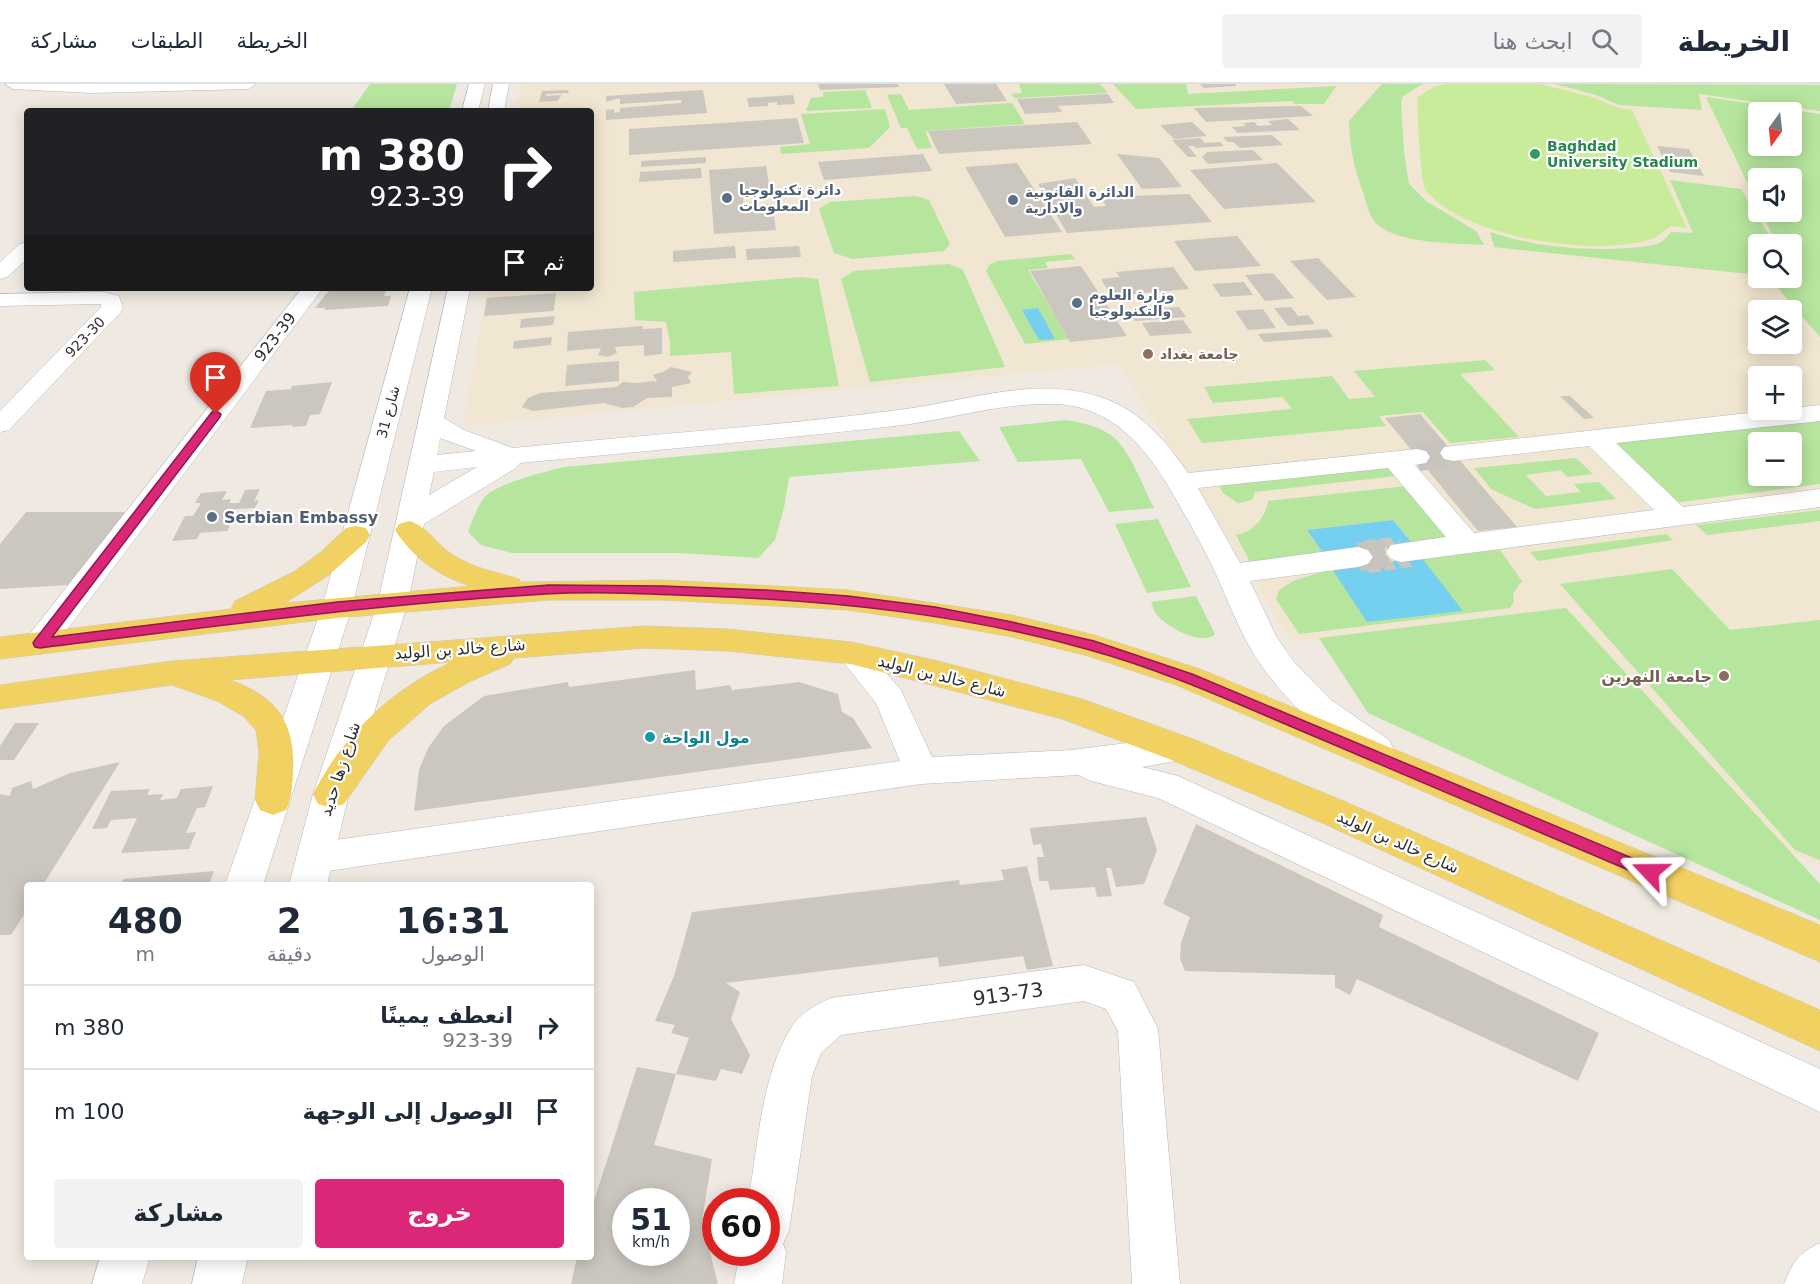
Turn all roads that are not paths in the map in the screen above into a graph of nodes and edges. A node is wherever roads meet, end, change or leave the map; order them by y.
1 (13, 84) edge
2 (248, 84) edge
3 (477, 84) edge
4 (501, 84) edge
5 (203, 85) edge
6 (94, 86) edge
7 (182, 105) dead end
8 (471, 108) edge
9 (497, 108) edge
10 (24, 251) edge
11 (0, 273) edge
12 (311, 291) edge
13 (420, 291) edge
14 (458, 291) edge
15 (0, 300) edge
16 (1820, 413) edge
17 (431, 421) junction
18 (0, 424) edge
19 (1595, 437) junction
20 (1453, 453) tunnel mouth
21 (524, 454) junction
22 (422, 465) junction
23 (1179, 482) junction
24 (1820, 498) edge
25 (1677, 516) junction
26 (410, 525) junction
27 (356, 535) junction
28 (1467, 543) junction
29 (1401, 552) tunnel mouth
30 (1358, 557) tunnel mouth
31 (1231, 574) junction
32 (549, 590) junction
33 (393, 602) junction
34 (337, 607) junction
35 (193, 624) junction
36 (40, 643) junction
37 (534, 644) junction
38 (0, 648) edge
39 (851, 653) junction
40 (373, 669) junction
41 (315, 673) junction
42 (172, 674) junction
43 (4, 702) edge
44 (1181, 749) junction
45 (1072, 763) junction
46 (921, 771) junction
47 (1443, 784) junction
48 (330, 794) junction
49 (273, 800) junction
50 (311, 872) edge
51 (245, 882) edge
52 (1820, 944) edge
53 (1820, 1031) edge
54 (1820, 1090) edge
55 (773, 1188) edge
56 (124, 1260) edge
57 (222, 1260) edge
58 (761, 1266) edge
59 (1820, 1267) edge
60 (117, 1284) edge
61 (216, 1284) edge
62 (758, 1284) edge
63 (1156, 1284) edge
64 (1808, 1284) edge

1 - 6 street
2 - 5 street
3 - 8 street
4 - 9 street
5 - 6 street
5 - 7 street
10 - 11 street
12 - 36 street, 923-39
13 - 27 street, شارع 31
14 - 17 street
15 - 18 street, 923-30
16 - 19 street
17 - 21 street
17 - 22 street
19 - 20 street
19 - 25 street
21 - 22 street
21 - 23 street
21 - 26 street
22 - 26 street
23 - 28 street
23 - 31 street
24 - 25 street
25 - 28 street
26 - 32 main road
26 - 33 street, شارع زها حديد
27 - 34 street, شارع 31
27 - 35 main road
28 - 29 street
30 - 31 street
31 - 47 street
32 - 33 main road
32 - 47 main road
33 - 34 main road
33 - 40 street, شارع زها حديد
34 - 35 main road
34 - 41 street, شارع 31
35 - 36 main road
36 - 38 main road
37 - 39 main road, شارع خالد بن الوليد
37 - 40 main road, شارع خالد بن الوليد
37 - 48 main road
39 - 44 main road, شارع خالد بن الوليد
39 - 46 street
40 - 41 street
40 - 48 street, شارع زها حديد
41 - 42 main road
41 - 49 street
42 - 43 main road
42 - 49 main road
44 - 45 street
44 - 53 main road, شارع خالد بن الوليد
45 - 46 street
45 - 54 street
46 - 50 street
47 - 52 main road
48 - 50 street, شارع زها حديد
49 - 51 street
55 - 63 street, 913-73
56 - 60 street
57 - 61 street
58 - 62 street
59 - 64 street

